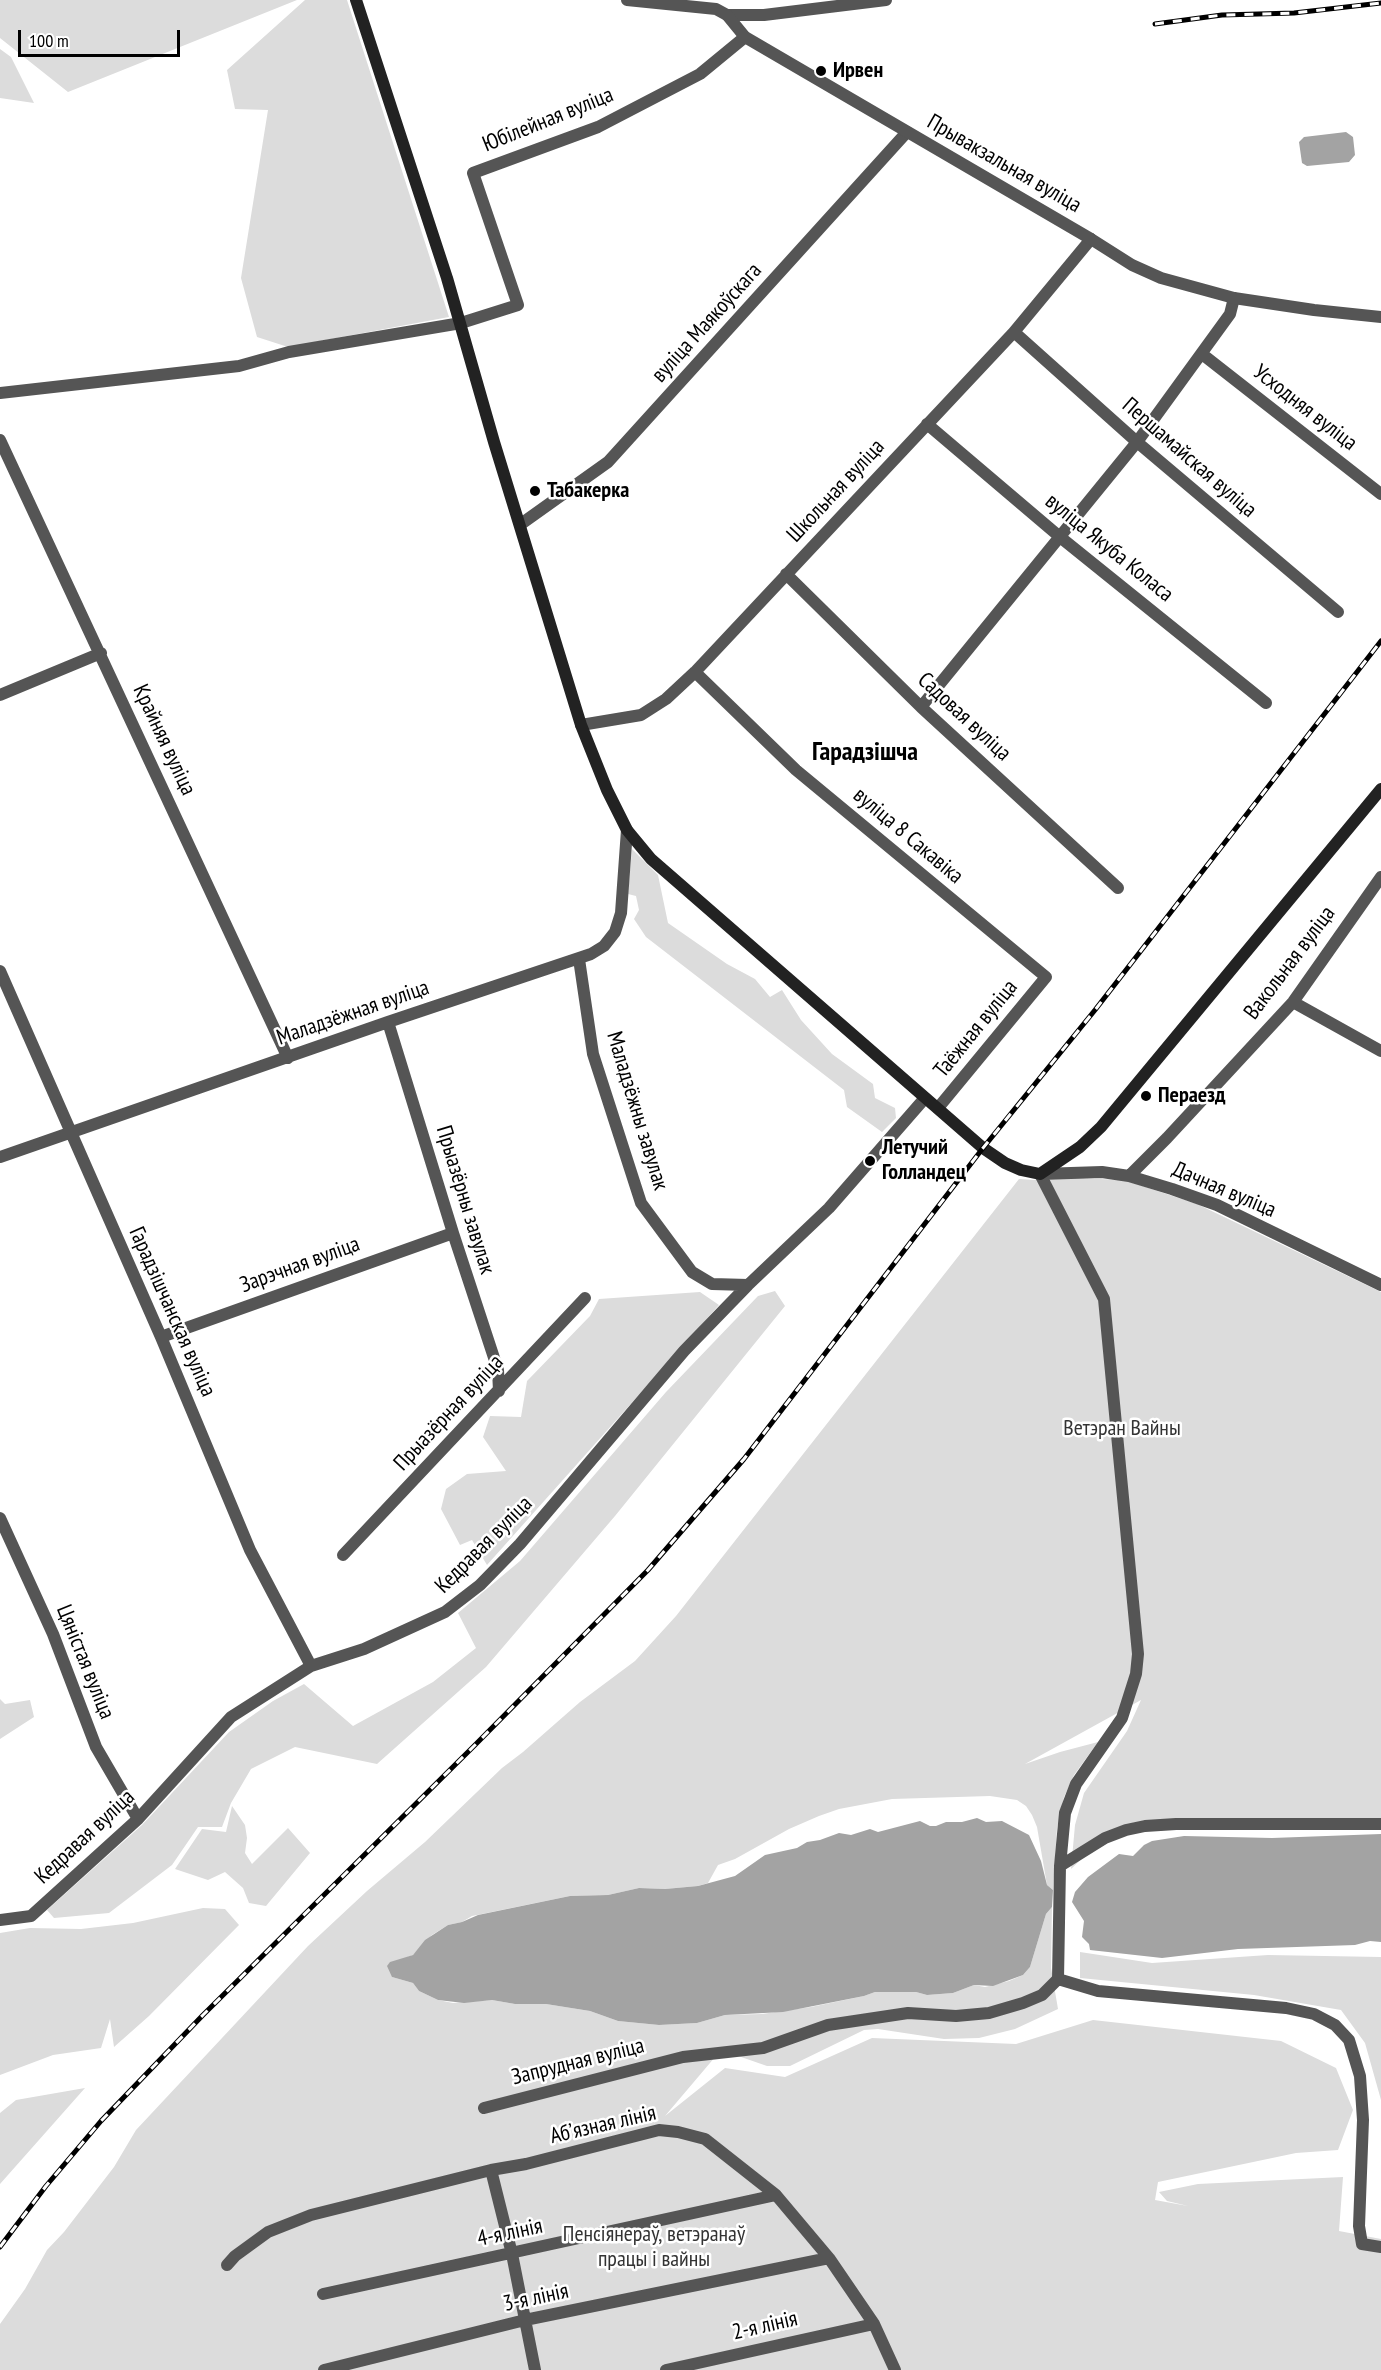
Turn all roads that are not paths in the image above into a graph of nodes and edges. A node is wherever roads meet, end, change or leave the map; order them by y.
1 (356, 0) edge
2 (627, 0) edge
3 (886, 0) edge
4 (727, 15) junction
5 (745, 37) junction
6 (907, 132) junction
7 (1090, 238) junction
8 (1234, 298) junction
9 (1381, 317) edge
10 (461, 323) junction
11 (1014, 332) junction
12 (1202, 354) junction
13 (0, 393) edge
14 (927, 424) junction
15 (0, 440) edge
16 (1137, 442) junction
17 (1381, 494) edge
18 (521, 524) junction
19 (1060, 537) junction
20 (786, 573) junction
21 (1338, 612) dead end
22 (101, 652) junction
23 (695, 672) junction
24 (0, 695) edge
25 (1266, 703) dead end
26 (921, 707) junction
27 (581, 725) junction
28 (1381, 789) edge
29 (627, 830) junction
30 (1381, 877) edge
31 (1118, 888) dead end
32 (579, 959) junction
33 (0, 971) edge
34 (1046, 977) joint
35 (1293, 1002) junction
36 (388, 1022) junction
37 (1381, 1051) edge
38 (288, 1058) junction
39 (925, 1098) junction
40 (938, 1108) junction
41 (70, 1133) junction
42 (0, 1157) edge
43 (1040, 1174) junction
44 (1129, 1176) junction
45 (453, 1233) junction
46 (748, 1285) junction
47 (1381, 1285) edge
48 (585, 1298) dead end
49 (161, 1337) junction
50 (499, 1390) junction
51 (0, 1518) edge
52 (343, 1555) dead end
53 (311, 1666) junction
54 (138, 1819) junction
55 (1381, 1824) edge
56 (1060, 1866) junction
57 (0, 1920) edge
58 (1058, 1979) junction
59 (484, 2108) dead end
60 (491, 2170) junction
61 (776, 2195) junction
62 (1381, 2247) edge
63 (512, 2254) junction
64 (829, 2258) junction
65 (227, 2265) dead end
66 (323, 2294) dead end
67 (525, 2320) junction
68 (874, 2324) junction
69 (324, 2370) edge
70 (535, 2370) edge
71 (666, 2370) edge
72 (895, 2370) edge

1 - 10 main road
2 - 4 street
3 - 4 street
4 - 5 street, Прывакзальная вуліца
5 - 6 street, Прывакзальная вуліца
5 - 10 street, Юбілейная вуліца
6 - 7 street, Прывакзальная вуліца
6 - 18 street, вуліца Маякоўскага
7 - 8 street, Прывакзальная вуліца
7 - 11 street, Школьная вуліца
8 - 9 street, Прывакзальная вуліца
8 - 12 street
10 - 13 street
10 - 18 main road
11 - 14 street, Школьная вуліца
11 - 16 street, Першамайская вуліца
12 - 16 street
12 - 17 street, Усходняя вуліца
14 - 19 street, вуліца Якуба Коласа
14 - 20 street, Школьная вуліца
15 - 22 street, Крайняя вуліца
16 - 19 street
16 - 21 street, Першамайская вуліца
18 - 27 main road
19 - 25 street, вуліца Якуба Коласа
19 - 26 street
20 - 23 street, Школьная вуліца
20 - 26 street, Садовая вуліца
22 - 24 street
22 - 38 street, Крайняя вуліца
23 - 27 street, Школьная вуліца
23 - 34 street, вуліца 8 Сакавіка
26 - 31 street, Садовая вуліца
27 - 29 main road
28 - 43 main road
29 - 32 street, Маладзёжная вуліца
29 - 39 main road
30 - 35 street, Вакольная вуліца
32 - 36 street, Маладзёжная вуліца
32 - 46 street, Маладзёжны завулак
33 - 41 street, Гарадзішчанская вуліца
34 - 40 street, Таёжная вуліца
35 - 37 street
35 - 44 street, Вакольная вуліца
36 - 38 street, Маладзёжная вуліца
36 - 45 street, Прыазёрны завулак
38 - 41 street, Маладзёжная вуліца
39 - 40 main road
39 - 46 street, Кедравая вуліца
40 - 43 main road
41 - 42 street, Маладзёжная вуліца
41 - 49 street, Гарадзішчанская вуліца
43 - 44 street, Дачная вуліца
43 - 56 street
44 - 47 street, Дачная вуліца
45 - 49 street, Зарэчная вуліца
45 - 50 street, Прыазёрны завулак
46 - 53 street, Кедравая вуліца
48 - 50 street, Прыазёрная вуліца
49 - 53 street, Гарадзішчанская вуліца
50 - 52 street, Прыазёрная вуліца
51 - 54 street, Цяністая вуліца
53 - 54 street, Кедравая вуліца
54 - 57 street, Кедравая вуліца
55 - 56 street
56 - 58 street
58 - 59 street, Запрудная вуліца
58 - 62 street
60 - 61 street, Абʼязная лінія
60 - 63 street
60 - 65 street, Абʼязная лінія
61 - 63 street, 4-я лінія
61 - 64 street, Абʼязная лінія
63 - 66 street, 4-я лінія
63 - 67 street
64 - 67 street, 3-я лінія
64 - 68 street, Абʼязная лінія
67 - 69 street, 3-я лінія
67 - 70 street
68 - 71 street, 2-я лінія
68 - 72 street, Абʼязная лінія

